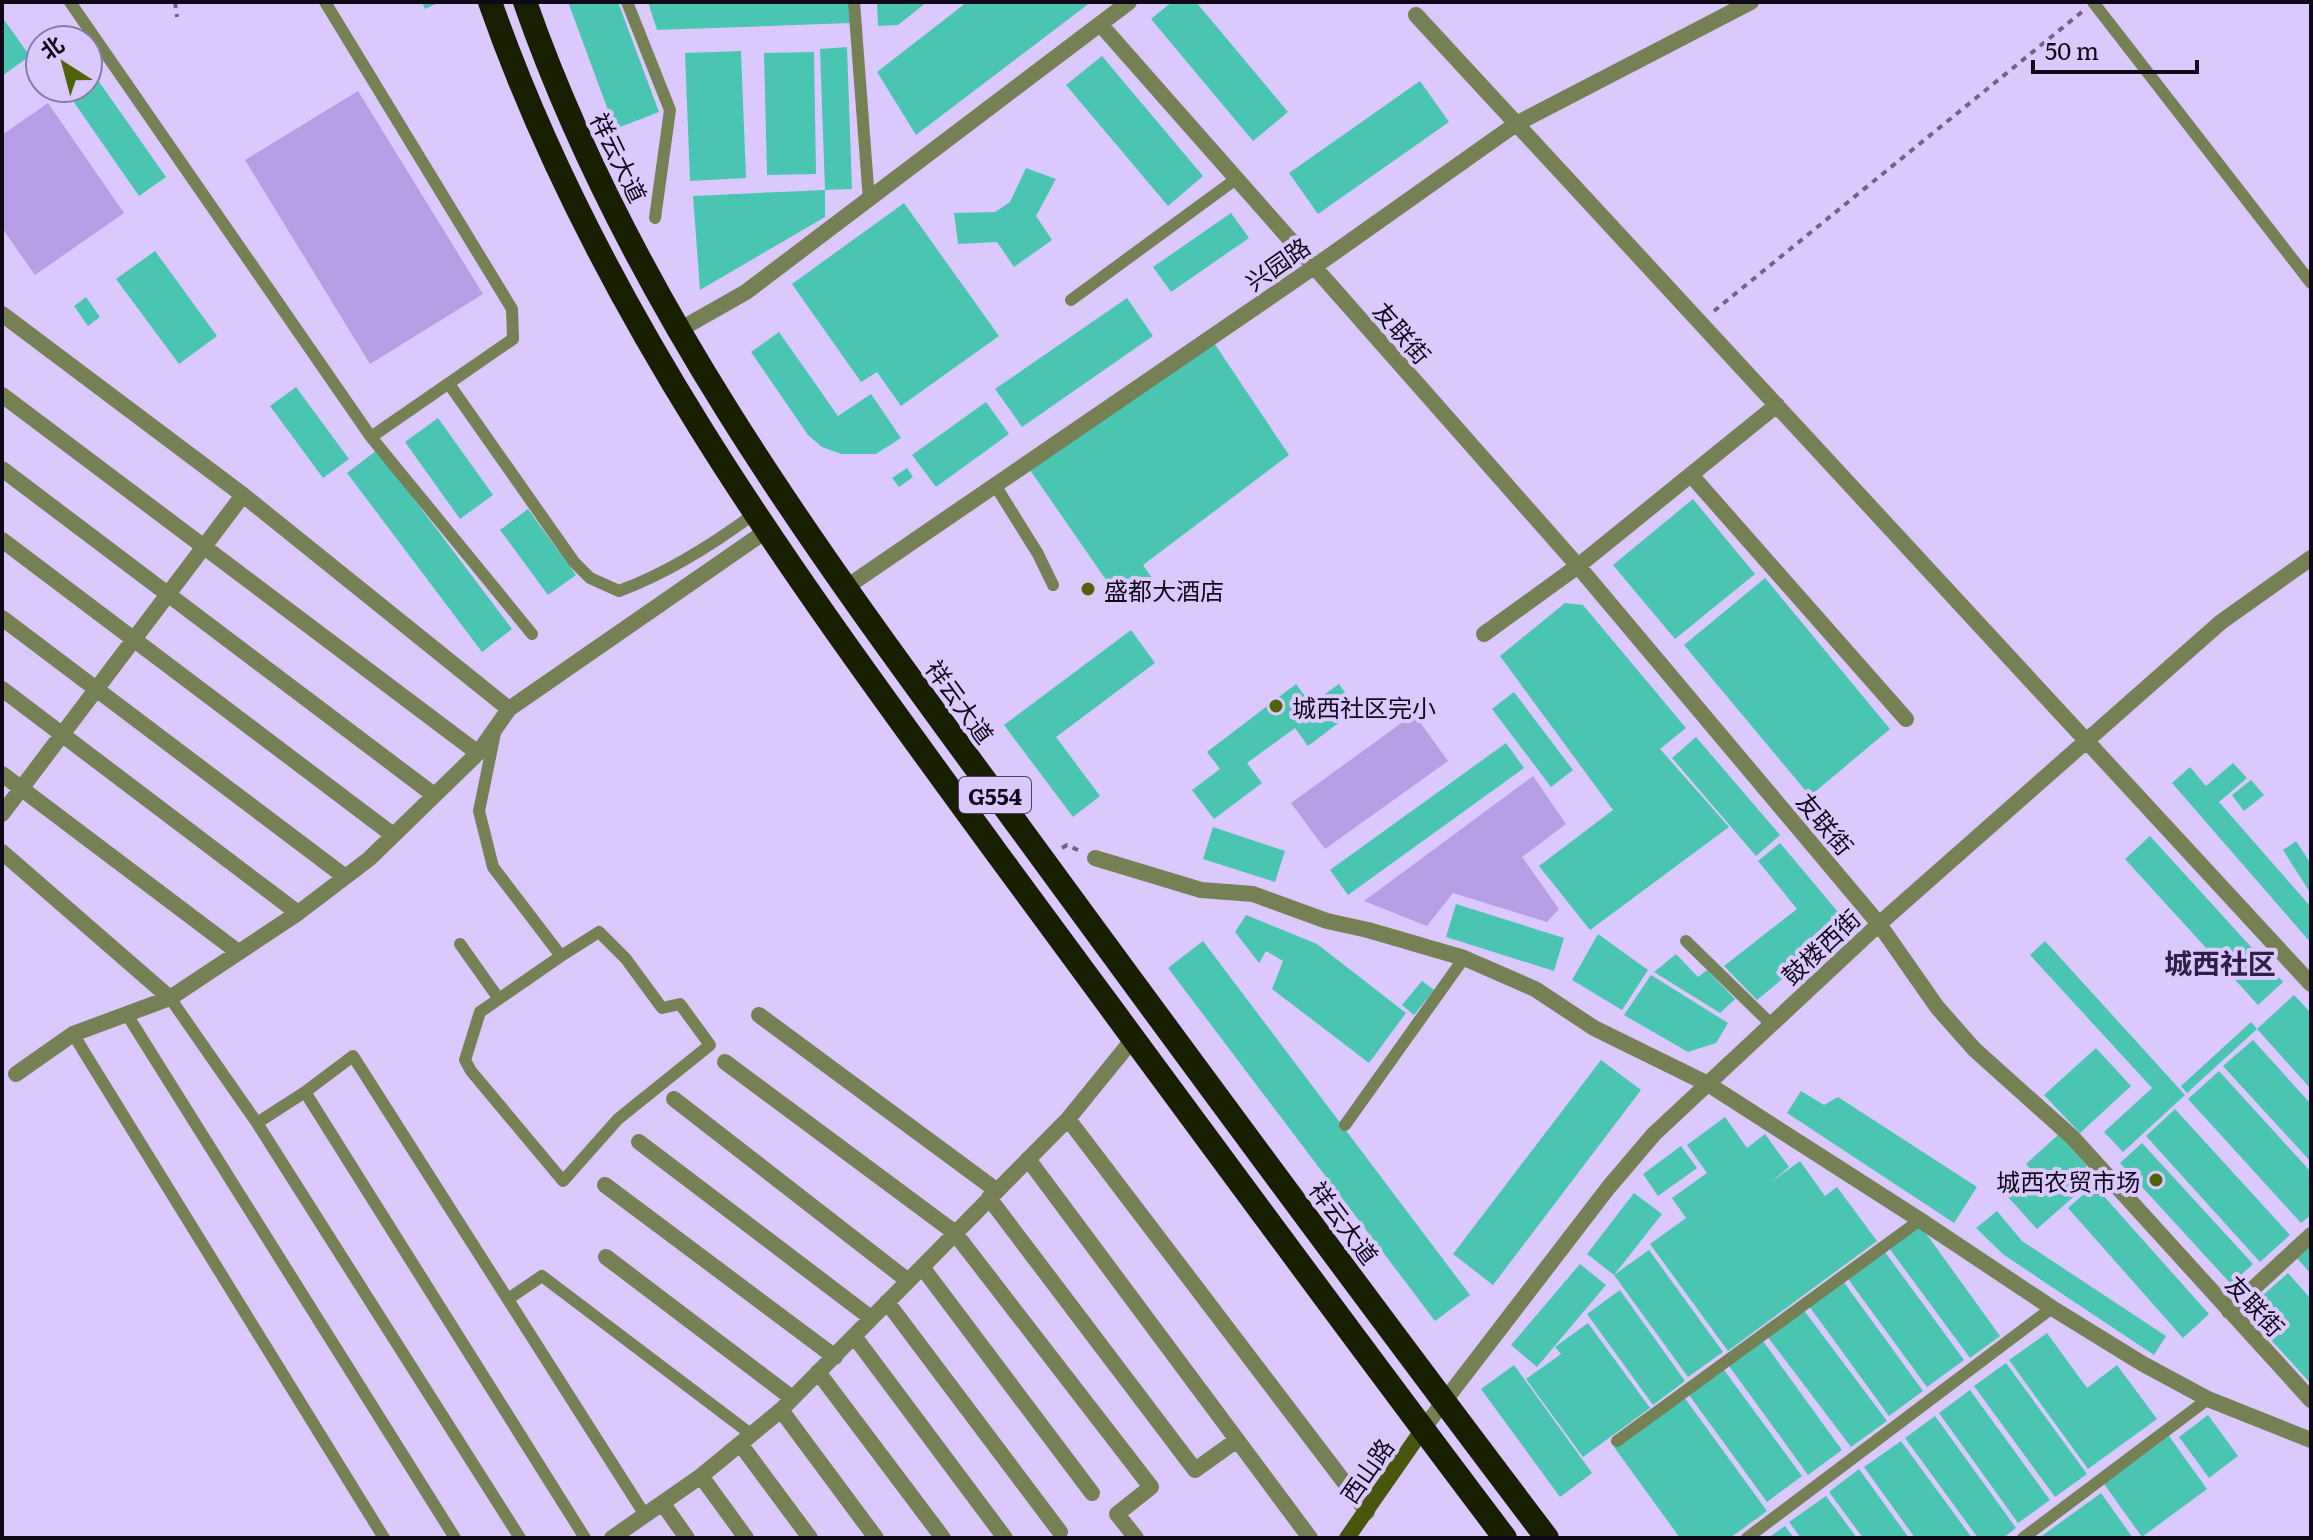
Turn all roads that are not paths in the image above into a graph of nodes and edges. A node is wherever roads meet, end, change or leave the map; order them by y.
1 (70, 2) edge
2 (325, 2) edge
3 (490, 2) edge
4 (525, 2) edge
5 (627, 2) edge
6 (854, 2) edge
7 (1129, 2) edge
8 (1751, 2) edge
9 (2093, 2) edge
10 (1416, 15) dead end
11 (1100, 24) junction
12 (1516, 124) junction
13 (1236, 179) junction
14 (869, 201) junction
15 (655, 218) dead end
16 (1314, 267) junction
17 (2311, 283) edge
18 (1071, 300) dead end
19 (2, 314) edge
20 (679, 330) junction
21 (449, 384) junction
22 (2, 395) edge
23 (1777, 405) junction
24 (371, 437) junction
25 (2, 469) edge
26 (1691, 475) junction
27 (995, 485) junction
28 (243, 495) junction
29 (760, 523) junction
30 (2, 540) edge
31 (204, 547) junction
32 (2311, 558) edge
33 (1578, 566) junction
34 (1053, 585) dead end
35 (845, 588) junction
36 (168, 594) junction
37 (2, 618) edge
38 (532, 634) dead end
39 (1484, 634) dead end
40 (134, 640) junction
41 (2, 689) edge
42 (96, 689) junction
43 (509, 709) junction
44 (1906, 719) dead end
45 (497, 726) junction
46 (62, 734) junction
47 (2087, 742) junction
48 (478, 753) junction
49 (2, 774) edge
50 (21, 789) junction
51 (434, 795) junction
52 (2, 814) edge
53 (393, 835) junction
54 (2, 852) edge
55 (1095, 858) road end
56 (344, 876) junction
57 (298, 913) junction
58 (1879, 924) junction
59 (1686, 941) dead end
60 (460, 944) dead end
61 (238, 952) junction
62 (561, 956) junction
63 (1464, 958) junction
64 (2310, 981) edge
65 (170, 998) junction
66 (499, 999) junction
67 (126, 1013) junction
68 (759, 1015) dead end
69 (1772, 1025) junction
70 (73, 1034) junction
71 (1133, 1039) junction
72 (725, 1062) dead end
73 (16, 1074) dead end
74 (1708, 1084) junction
75 (305, 1092) junction
76 (674, 1099) dead end
77 (1068, 1119) junction
78 (257, 1123) junction
79 (1345, 1125) dead end
80 (639, 1142) dead end
81 (1028, 1159) junction
82 (605, 1185) dead end
83 (992, 1194) junction
84 (1920, 1220) junction
85 (954, 1232) junction
86 (2311, 1235) edge
87 (606, 1257) dead end
88 (922, 1267) junction
89 (907, 1280) junction
90 (508, 1299) junction
91 (887, 1302) junction
92 (2052, 1308) junction
93 (2229, 1311) junction
94 (871, 1318) junction
95 (854, 1336) junction
96 (835, 1357) junction
97 (818, 1372) junction
98 (2208, 1399) junction
99 (2311, 1400) edge
100 (1444, 1402) junction
101 (786, 1404) junction
102 (1423, 1429) junction
103 (746, 1440) junction
104 (1237, 1440) junction
105 (2311, 1440) edge
106 (1617, 1441) dead end
107 (701, 1476) junction
108 (1092, 1493) dead end
109 (663, 1504) junction
110 (1367, 1512) junction
111 (645, 1515) junction
112 (1060, 1532) dead end
113 (619, 1536) edge
114 (384, 1538) edge
115 (455, 1538) edge
116 (520, 1538) edge
117 (585, 1538) edge
118 (687, 1538) edge
119 (746, 1538) edge
120 (810, 1538) edge
121 (876, 1538) edge
122 (943, 1538) edge
123 (1005, 1538) edge
124 (1136, 1538) edge
125 (1310, 1538) edge
126 (1347, 1538) edge
127 (1505, 1538) edge
128 (1547, 1538) edge
129 (1747, 1538) edge
130 (2023, 1538) edge

1 - 24 lane
2 - 21 lane
3 - 29 highway, G554
4 - 20 highway, 祥云大道 / G554
5 - 15 lane
6 - 14 lane
7 - 11 street
8 - 12 street, 兴园路
9 - 17 lane
10 - 12 street
11 - 13 street, 友联街
11 - 14 street
12 - 16 street, 兴园路
12 - 23 street
13 - 16 street, 友联街
13 - 18 lane
14 - 20 street
16 - 27 street, 兴园路
16 - 33 street, 友联街
19 - 28 street
20 - 35 highway, 祥云大道 / G554
21 - 24 lane
21 - 29 lane
22 - 31 street
23 - 26 street
23 - 47 street
24 - 38 lane
25 - 36 street
26 - 33 street
26 - 44 street
27 - 34 lane
27 - 35 street, 兴园路
28 - 31 street
28 - 43 street
29 - 43 street
29 - 71 highway, G554
30 - 40 street
31 - 36 street
31 - 48 street
32 - 47 street, 鼓楼西街
33 - 39 street
33 - 58 street, 友联街
35 - 100 highway, 祥云大道 / G554
36 - 40 street
36 - 51 street
37 - 42 street
40 - 42 street
40 - 53 street
41 - 46 street
42 - 46 street
42 - 56 street
43 - 45 street
45 - 48 street
45 - 62 lane
46 - 50 street
46 - 57 street
47 - 58 street, 鼓楼西街
47 - 64 street
48 - 51 street
49 - 50 street
50 - 52 street
50 - 61 street
51 - 53 street
53 - 56 street
54 - 65 street
55 - 63 street
56 - 57 street
57 - 61 street
58 - 69 street, 鼓楼西街
58 - 93 street, 友联街
59 - 69 lane
60 - 66 lane
61 - 65 street
62 - 66 lane
62 - 66 lane
63 - 74 street
63 - 79 lane
65 - 67 street
65 - 78 lane
67 - 70 street
67 - 115 lane
68 - 83 street
69 - 74 street, 鼓楼西街
70 - 73 street
70 - 114 lane
71 - 77 street
71 - 102 highway, G554
72 - 85 street
74 - 84 street
74 - 100 street, 鼓楼西街
75 - 78 lane
75 - 90 lane
75 - 117 lane
76 - 89 street
77 - 81 street
77 - 110 street
78 - 116 lane
80 - 94 street
81 - 83 street
81 - 104 street
82 - 96 street
83 - 85 street
83 - 104 street
84 - 92 street
84 - 106 lane
85 - 88 street
85 - 124 street
86 - 93 street
87 - 101 street
88 - 89 street
88 - 108 street
89 - 91 street
90 - 103 lane
90 - 111 lane
91 - 94 street
91 - 112 street
92 - 98 street
92 - 129 lane
93 - 99 street, 友联街
94 - 95 street
95 - 96 street
95 - 123 street
96 - 97 street
97 - 101 street
97 - 122 street
98 - 105 street
98 - 130 lane
100 - 102 street, 鼓楼西街
100 - 128 highway, 祥云大道 / G554
101 - 103 street
101 - 121 street
102 - 110 street, 西山路
102 - 127 highway, G554
103 - 107 street
103 - 120 street
104 - 125 street
107 - 109 street
107 - 119 street
109 - 111 street
109 - 118 street
110 - 126 street, 西山路
111 - 113 street

